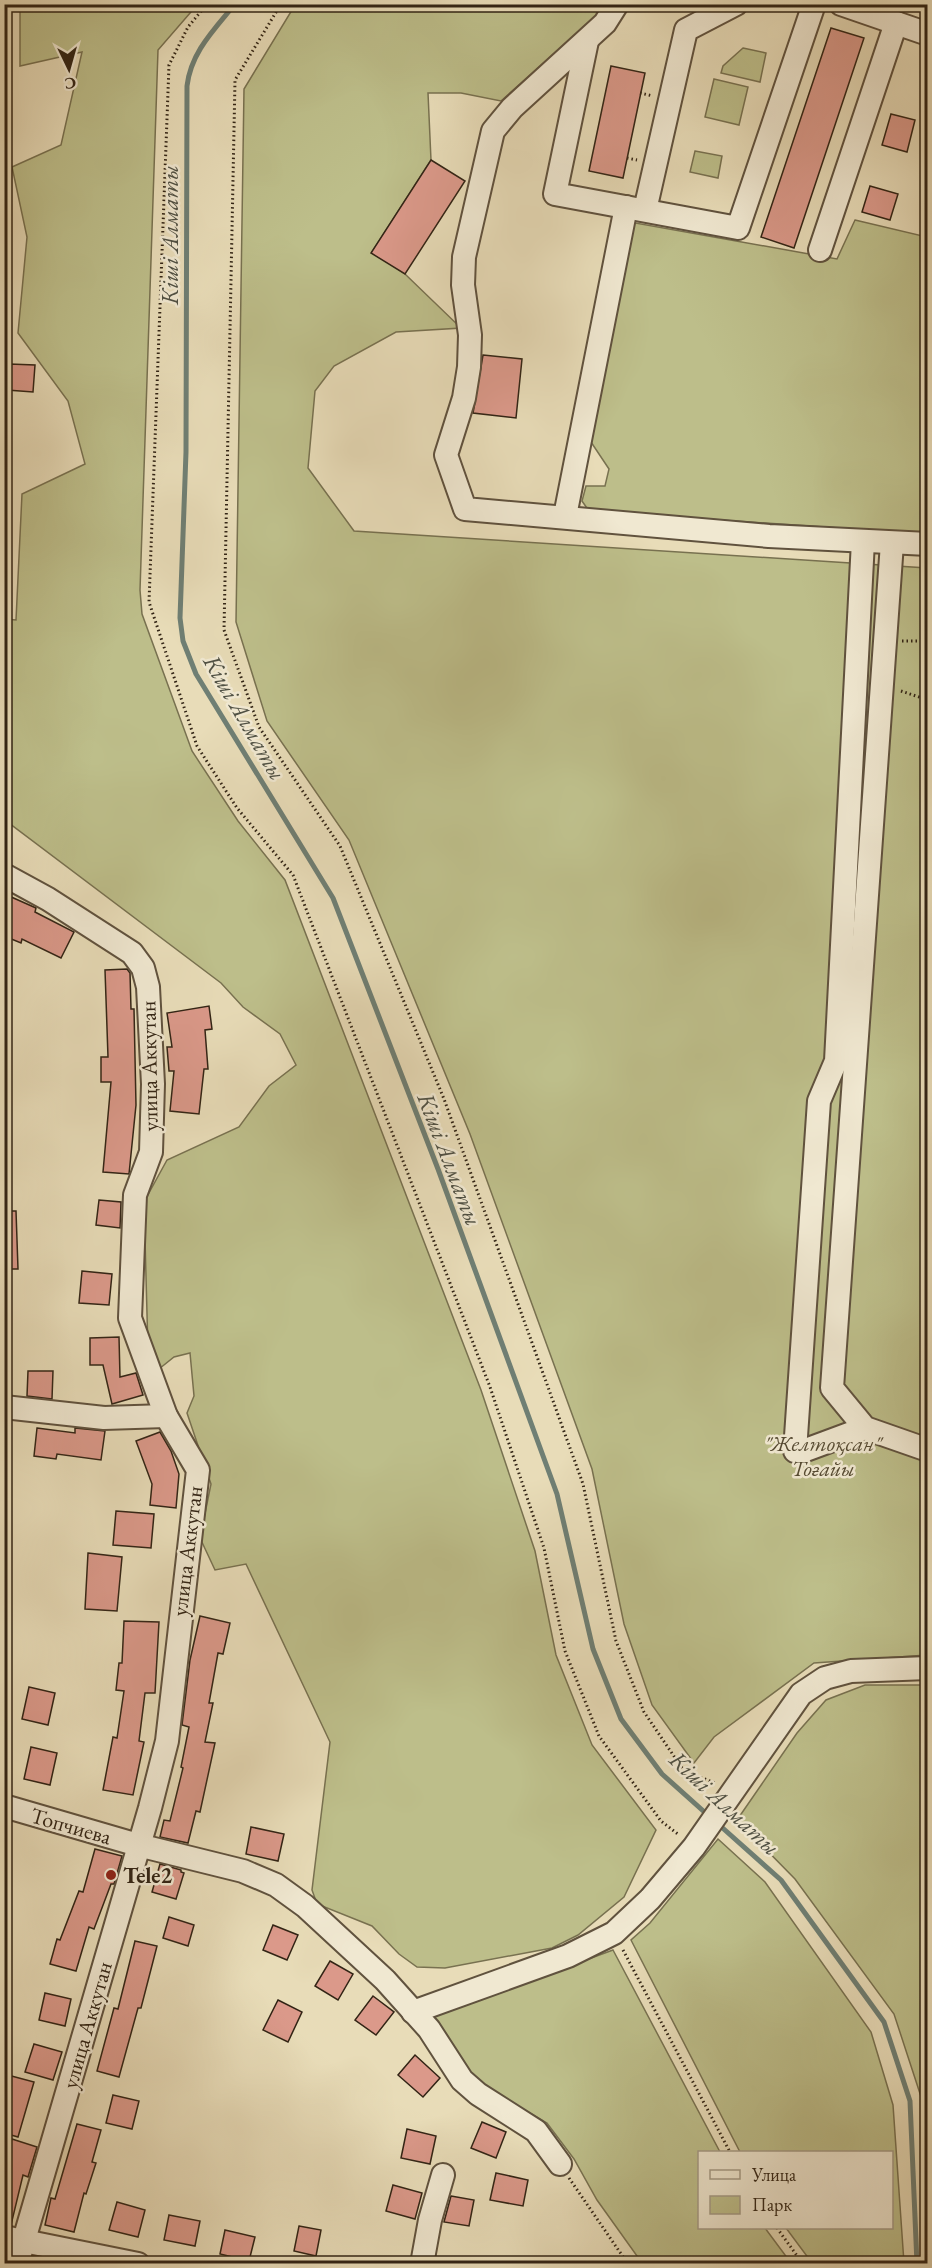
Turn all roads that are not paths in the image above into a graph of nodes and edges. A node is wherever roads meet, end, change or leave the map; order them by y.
1 (617, 4) edge
2 (736, 4) edge
3 (814, 4) edge
4 (855, 7) edge
5 (896, 23) junction
6 (927, 34) edge
7 (587, 41) junction
8 (635, 208) junction
9 (820, 250) dead end
10 (565, 516) junction
11 (863, 541) junction
12 (892, 543) junction
13 (927, 544) edge
14 (4, 875) edge
15 (4, 1407) edge
16 (166, 1416) junction
17 (865, 1428) junction
18 (927, 1450) edge
19 (927, 1668) edge
20 (4, 1806) edge
21 (138, 1845) junction
22 (413, 2012) junction
23 (560, 2164) road end
24 (443, 2175) dead end
25 (15, 2239) edge
26 (17, 2264) edge
27 (138, 2264) edge
28 (422, 2264) edge

1 - 7 street
2 - 8 street
3 - 8 street
4 - 5 street
5 - 6 street
5 - 9 street
7 - 8 street
7 - 10 street
8 - 10 street
10 - 11 street
11 - 12 street
11 - 17 street
12 - 13 street
12 - 17 street
14 - 16 street, улица Аккутан
15 - 16 street
16 - 21 street, улица Аккутан
17 - 18 street
19 - 22 street
20 - 21 street, Топчиева
21 - 22 street, Топчиева
21 - 25 street, улица Аккутан
22 - 23 street, Топчиева
24 - 28 street
25 - 26 street, улица Аккутан
25 - 27 street

